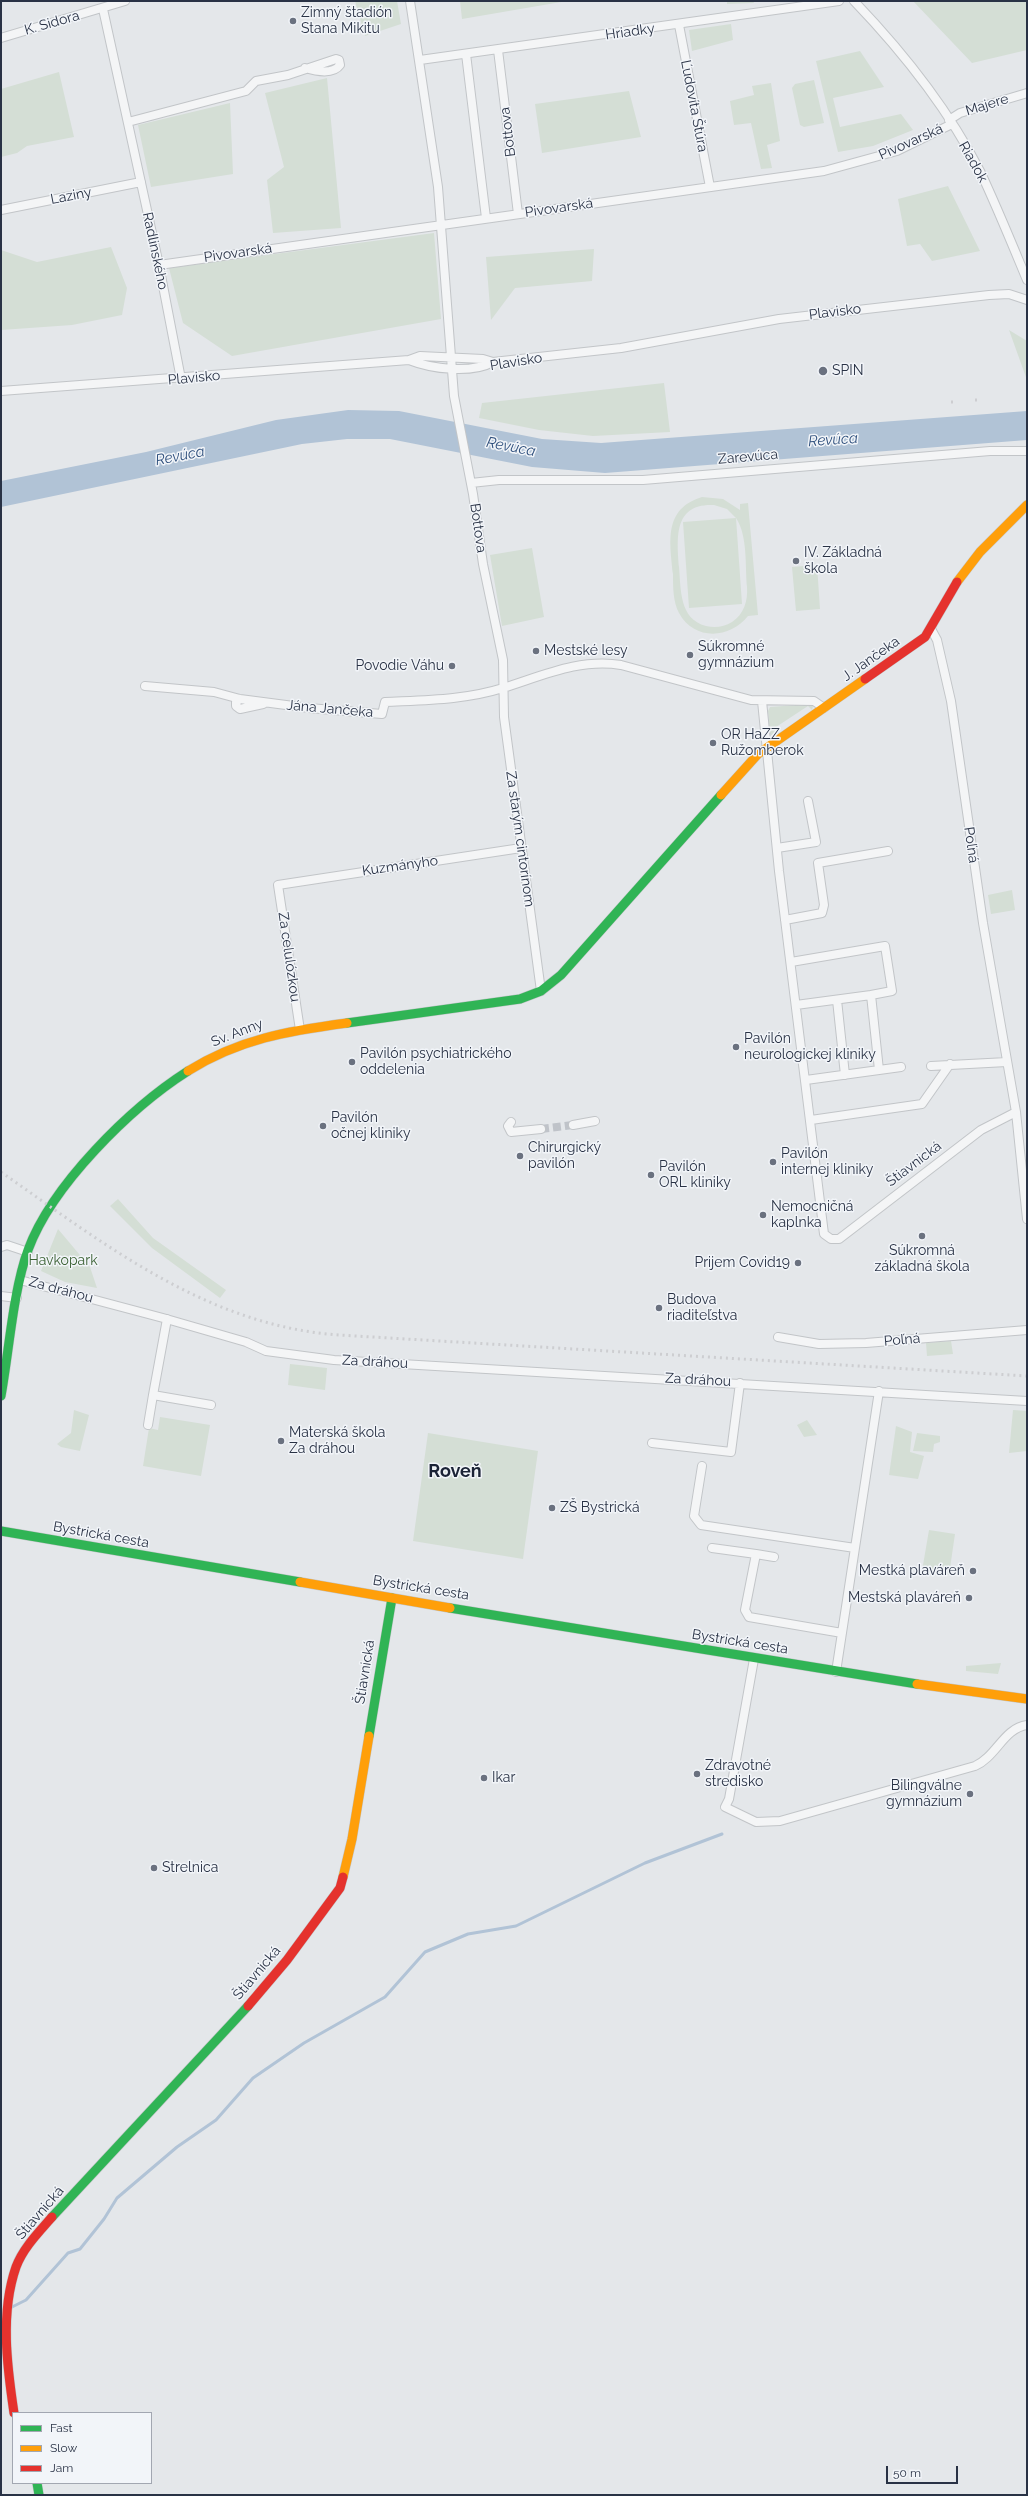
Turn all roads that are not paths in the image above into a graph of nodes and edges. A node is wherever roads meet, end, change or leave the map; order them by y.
1 (125, 1) edge
2 (410, 1) edge
3 (839, 1) edge
4 (854, 1) edge
5 (102, 8) junction
6 (679, 25) junction
7 (1, 38) edge
8 (498, 50) junction
9 (466, 54) junction
10 (420, 60) junction
11 (305, 68) dead end
12 (1027, 93) edge
13 (128, 122) junction
14 (950, 122) junction
15 (141, 182) junction
16 (710, 187) junction
17 (1, 210) edge
18 (518, 214) junction
19 (486, 218) junction
20 (442, 224) junction
21 (159, 264) junction
22 (1027, 280) edge
23 (1027, 300) edge
24 (450, 359) junction
25 (409, 360) junction
26 (493, 362) junction
27 (451, 367) junction
28 (181, 379) junction
29 (1, 391) edge
30 (1027, 451) edge
31 (471, 483) junction
32 (1027, 505) edge
33 (931, 629) junction
34 (145, 686) dead end
35 (504, 688) junction
36 (762, 701) junction
37 (824, 708) junction
38 (767, 748) junction
39 (808, 801) dead end
40 (521, 848) junction
41 (777, 848) junction
42 (888, 851) dead end
43 (278, 885) joint
44 (785, 920) junction
45 (791, 962) junction
46 (541, 991) junction
47 (871, 995) junction
48 (836, 1000) junction
49 (796, 1005) junction
50 (300, 1030) junction
51 (1008, 1062) junction
52 (950, 1064) junction
53 (931, 1066) dead end
54 (901, 1067) dead end
55 (879, 1070) junction
56 (846, 1075) junction
57 (806, 1080) junction
58 (1016, 1112) junction
59 (811, 1120) junction
60 (511, 1122) dead end
61 (595, 1122) dead end
62 (573, 1125) tunnel mouth
63 (541, 1129) tunnel mouth
64 (1027, 1219) edge
65 (1, 1247) edge
66 (28, 1252) junction
67 (20, 1280) junction
68 (1, 1296) edge
69 (17, 1298) junction
70 (167, 1319) junction
71 (1027, 1330) edge
72 (778, 1337) dead end
73 (740, 1383) junction
74 (879, 1391) junction
75 (153, 1395) junction
76 (1, 1396) edge
77 (1027, 1401) edge
78 (211, 1405) dead end
79 (148, 1425) dead end
80 (652, 1443) dead end
81 (702, 1468) dead end
82 (1, 1531) edge
83 (712, 1548) dead end
84 (855, 1548) junction
85 (756, 1554) junction
86 (774, 1557) dead end
87 (392, 1598) junction
88 (842, 1633) junction
89 (754, 1659) junction
90 (836, 1672) junction
91 (1027, 1699) edge
92 (1027, 1725) edge
93 (14, 2412) edge
94 (37, 2484) edge
95 (39, 2495) edge

1 - 5 street, K. Sidora
2 - 10 street, Bottova
3 - 6 street, Hriadky
4 - 14 street, Riadok
5 - 7 street, K. Sidora
5 - 13 street, Radlinského
6 - 8 street, Hriadky
6 - 16 street, Ľudovíta Štúra
8 - 9 street, Hriadky
8 - 18 street, Bottova
9 - 10 street, Hriadky
9 - 19 street
10 - 20 street, Bottova
11 - 13 street
12 - 14 street, Majere
13 - 15 street, Radlinského
14 - 16 street, Pivovarská
14 - 22 street, Riadok
15 - 17 street, Laziny
15 - 21 street, Radlinského
16 - 18 street, Pivovarská
18 - 19 street, Pivovarská
19 - 20 street, Pivovarská
20 - 21 street, Pivovarská
20 - 24 street, Bottova
21 - 28 street, Radlinského
23 - 26 street, Plavisko
24 - 25 street
24 - 26 street
24 - 27 street, Bottova
25 - 27 street, Plavisko
25 - 28 street, Plavisko
26 - 27 street, Plavisko
27 - 31 street, Bottova
28 - 29 street, Plavisko
30 - 31 street, Zarevúca
31 - 35 street, Bottova
32 - 33 street
33 - 37 street, J. Jančeka
33 - 51 street, Poľná
34 - 35 street, Jána Jančeka
35 - 36 street
35 - 40 street, Za starým cintorínom
36 - 37 street
36 - 38 street
37 - 38 street, J. Jančeka
38 - 41 street
38 - 46 street, J. Jančeka
39 - 41 street
40 - 43 street, Kuzmányho
40 - 46 street, Za starým cintorínom
41 - 44 street
42 - 44 street
43 - 50 street, Za celulózkou
44 - 45 street
45 - 47 street
45 - 49 street
46 - 50 street, Sv. Anny
47 - 48 street
47 - 55 street
48 - 49 street
48 - 56 street
49 - 57 street
50 - 66 street, Sv. Anny
51 - 52 street
51 - 58 street, Poľná
52 - 53 street
52 - 59 street
54 - 55 street
55 - 56 street
56 - 57 street
57 - 59 street
58 - 59 street, Štiavnická
58 - 64 street, Poľná
60 - 63 street
61 - 62 street
65 - 66 street
66 - 67 street
67 - 69 street
67 - 70 street, Za dráhou
68 - 69 street
69 - 76 street
70 - 73 street, Za dráhou
70 - 75 street
71 - 72 street, Poľná
73 - 74 street, Za dráhou
73 - 80 street, Za dráhou
74 - 77 street, Za dráhou
74 - 84 street
75 - 78 street
75 - 79 street
81 - 84 street
82 - 87 street, Bystrická cesta
83 - 85 street
84 - 88 street
85 - 86 street
85 - 88 street, Bystrická cesta
87 - 89 street, Bystrická cesta
87 - 93 street, Štiavnická
88 - 90 street
89 - 90 street, Bystrická cesta
89 - 92 street
90 - 91 street, Bystrická cesta
94 - 95 street

